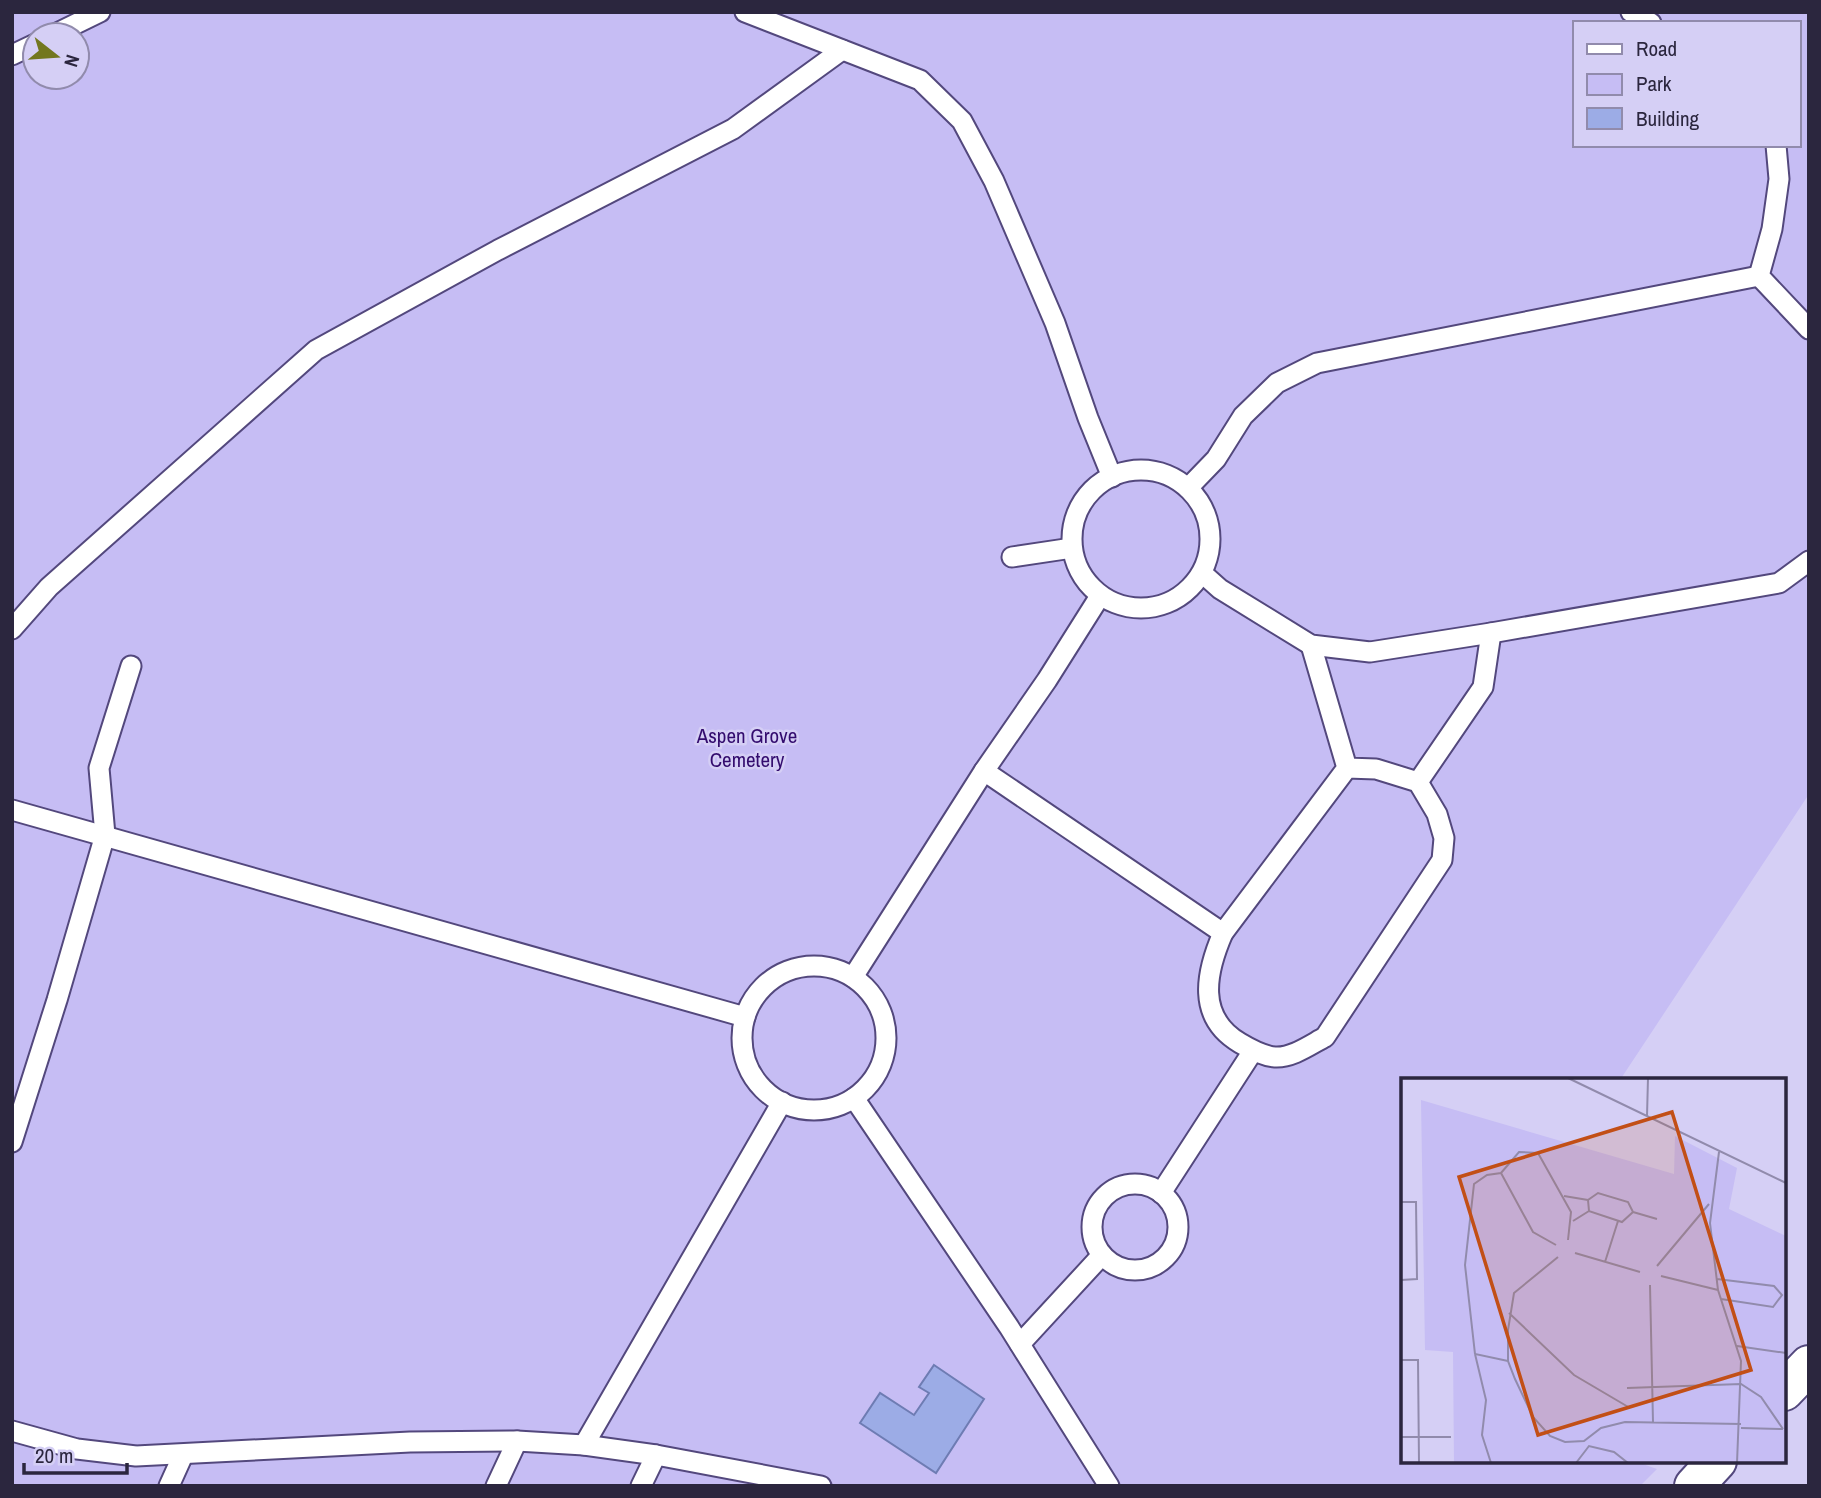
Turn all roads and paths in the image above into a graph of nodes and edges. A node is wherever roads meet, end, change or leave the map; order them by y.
1 (100, 12) edge
2 (745, 12) edge
3 (1631, 12) edge
4 (82, 21) edge
5 (1647, 21) edge
6 (842, 50) junction
7 (1776, 147) edge
8 (1759, 276) junction
9 (1809, 329) edge
10 (1112, 477) junction
11 (1188, 488) junction
12 (1072, 548) junction
13 (1012, 557) dead end
14 (1809, 561) edge
15 (1202, 573) junction
16 (1100, 596) junction
17 (12, 629) edge
18 (1491, 633) junction
19 (1311, 645) junction
20 (131, 666) dead end
21 (1347, 768) junction
22 (984, 771) junction
23 (1418, 782) junction
24 (12, 810) edge
25 (104, 835) junction
26 (1223, 933) junction
27 (853, 977) junction
28 (745, 1017) junction
29 (1253, 1051) junction
30 (854, 1098) junction
31 (782, 1102) junction
32 (12, 1142) edge
33 (1161, 1193) junction
34 (1102, 1255) junction
35 (1020, 1344) junction
36 (1809, 1365) edge
37 (1786, 1389) edge
38 (12, 1431) edge
39 (517, 1441) junction
40 (584, 1445) junction
41 (183, 1455) junction
42 (656, 1455) junction
43 (1715, 1463) edge
44 (169, 1486) edge
45 (496, 1486) edge
46 (641, 1486) edge
47 (821, 1486) edge
48 (1109, 1486) edge
49 (1694, 1486) edge

1 - 4 lane
2 - 6 lane
3 - 5 lane
6 - 10 lane
6 - 17 lane
7 - 8 lane
8 - 9 lane
8 - 11 lane
10 - 11 lane
10 - 12 lane
11 - 15 lane
12 - 13 lane
12 - 16 lane
14 - 18 lane
15 - 16 lane
15 - 19 lane
16 - 22 lane
18 - 19 lane
18 - 23 lane
19 - 21 lane
20 - 25 lane
21 - 23 lane
21 - 26 lane
22 - 26 lane
22 - 27 lane
23 - 29 lane
24 - 25 lane
25 - 28 lane
25 - 32 lane
26 - 29 lane
27 - 28 lane
27 - 30 lane
28 - 31 lane
29 - 33 lane
30 - 31 lane
30 - 35 lane
31 - 40 lane
33 - 34 lane
33 - 34 lane
34 - 35 lane
35 - 48 lane
36 - 37 main road
38 - 41 lane
39 - 40 lane
39 - 41 lane
39 - 45 lane
40 - 42 lane
41 - 44 lane
42 - 46 lane
42 - 47 lane
43 - 49 main road

